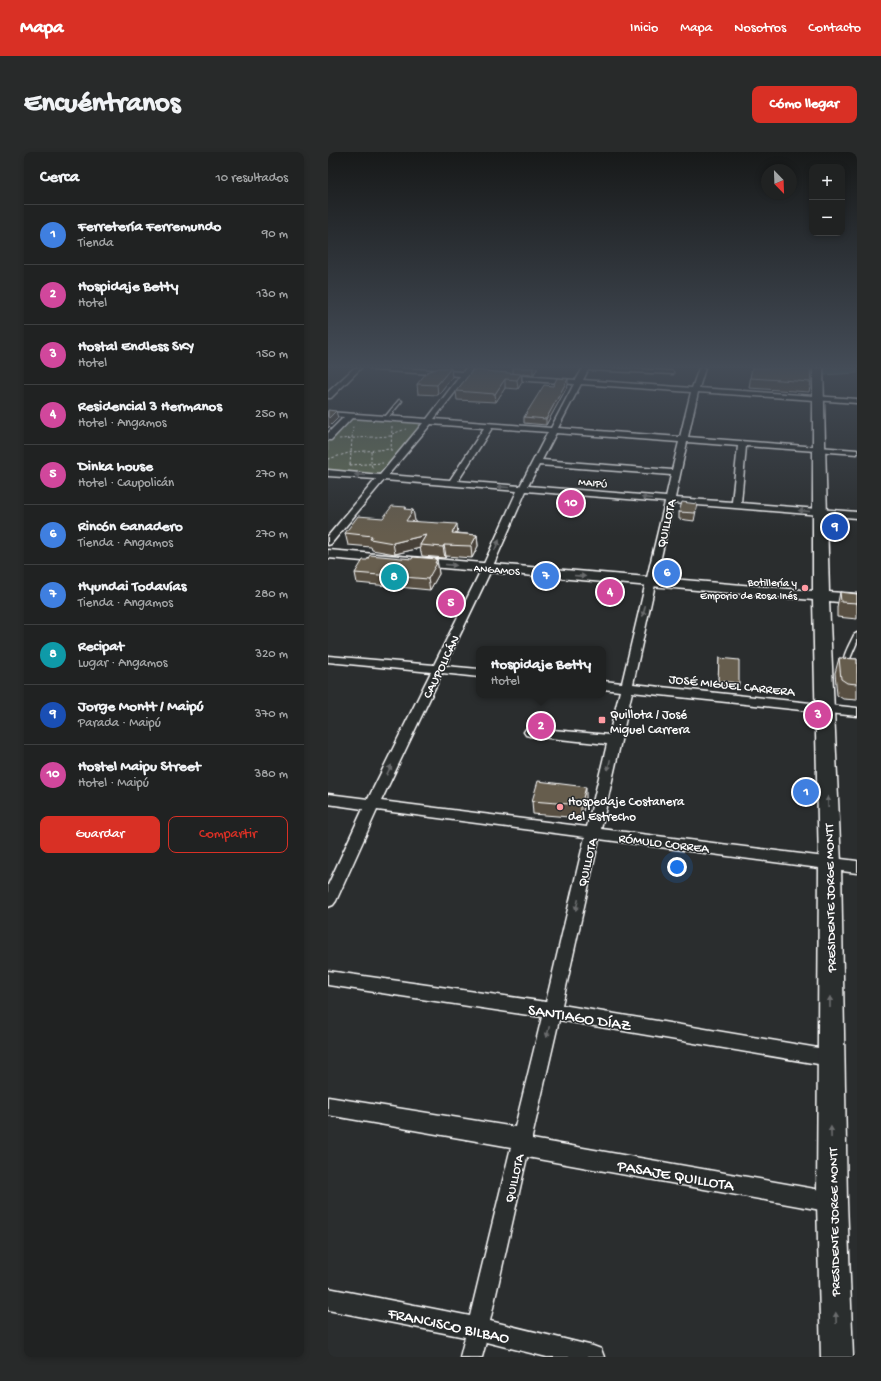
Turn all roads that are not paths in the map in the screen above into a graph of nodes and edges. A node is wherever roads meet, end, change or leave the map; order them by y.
1 (342, 424) edge
2 (426, 424) edge
3 (478, 424) edge
4 (556, 424) edge
5 (687, 424) edge
6 (819, 424) edge
7 (490, 425) junction
8 (553, 430) junction
9 (328, 438) edge
10 (684, 440) junction
11 (742, 442) junction
12 (820, 449) junction
13 (857, 452) edge
14 (537, 462) junction
15 (328, 473) edge
16 (676, 473) junction
17 (382, 477) junction
18 (452, 483) junction
19 (523, 488) junction
20 (670, 500) junction
21 (736, 505) junction
22 (821, 512) junction
23 (857, 515) edge
24 (328, 542) edge
25 (328, 554) edge
26 (487, 568) junction
27 (651, 582) junction
28 (821, 596) junction
29 (857, 599) edge
30 (857, 635) edge
31 (328, 659) edge
32 (439, 670) junction
33 (857, 670) edge
34 (476, 673) edge
35 (606, 685) edge
36 (626, 688) junction
37 (825, 709) junction
38 (857, 712) edge
39 (530, 732) dead end
40 (615, 740) junction
41 (328, 799) edge
42 (372, 805) junction
43 (593, 833) junction
44 (830, 864) junction
45 (857, 867) edge
46 (328, 900) edge
47 (328, 978) edge
48 (552, 1012) junction
49 (830, 1058) junction
50 (328, 1106) edge
51 (522, 1142) junction
52 (832, 1202) junction
53 (328, 1299) edge
54 (478, 1329) junction
55 (471, 1357) edge
56 (593, 1357) edge
57 (837, 1357) edge

1 - 9 street
2 - 17 street
3 - 7 street
4 - 8 street, CAUPOLICÁN
5 - 10 street, QUILLOTA
6 - 12 main road, PRESIDENTE JORGE MONTT
7 - 8 street
7 - 18 street
8 - 10 street
8 - 14 street, CAUPOLICÁN
10 - 11 street
10 - 16 street, QUILLOTA
11 - 12 street
11 - 21 street
12 - 13 street
12 - 22 main road, PRESIDENTE JORGE MONTT
14 - 16 street
14 - 19 street, CAUPOLICÁN
17 -> 15 street, MAIPÚ
16 - 20 street, QUILLOTA
17 - 18 street, MAIPÚ
17 - 24 street
19 -> 18 street, MAIPÚ
20 -> 19 street, MAIPÚ
26 -> 19 street, CAUPOLICÁN
20 - 21 street, MAIPÚ
20 - 27 street, QUILLOTA
22 -> 21 street, MAIPÚ
22 - 23 street, MAIPÚ
22 - 28 main road, PRESIDENTE JORGE MONTT
25 -> 26 main road, ANGAMOS
26 -> 27 main road, ANGAMOS
26 - 32 street, CAUPOLICÁN
27 - 28 main road, ANGAMOS
27 -> 36 street, QUILLOTA
28 - 29 main road, ANGAMOS
28 - 37 main road, PRESIDENTE JORGE MONTT
30 - 33 lane
31 - 32 street
32 - 34 street
42 -> 32 street, CAUPOLICÁN
35 - 36 street, JOSÉ MIGUEL CARRERA
36 - 37 street, JOSÉ MIGUEL CARRERA
36 - 40 street, QUILLOTA
37 - 38 street, JOSÉ MIGUEL CARRERA
44 -> 37 main road, PRESIDENTE JORGE MONTT
39 - 40 street
40 -> 43 street, QUILLOTA
41 - 42 street, RÓMULO CORREA
42 - 43 street, RÓMULO CORREA
42 - 46 street, CAUPOLICÁN
43 - 44 street, RÓMULO CORREA
43 -> 48 street, QUILLOTA
44 - 45 street, RÓMULO CORREA
49 -> 44 main road, PRESIDENTE JORGE MONTT
47 - 48 street, SANTIAGO DÍAZ
48 - 49 street, SANTIAGO DÍAZ
48 -> 51 street, QUILLOTA
52 -> 49 main road, PRESIDENTE JORGE MONTT
50 - 51 street, PASAJE QUILLOTA
51 - 52 street, PASAJE QUILLOTA
51 - 54 street, QUILLOTA
57 -> 52 main road, PRESIDENTE JORGE MONTT
53 - 54 street, FRANCISCO BILBAO
54 - 55 street, QUILLOTA
54 - 56 street, FRANCISCO BILBAO

